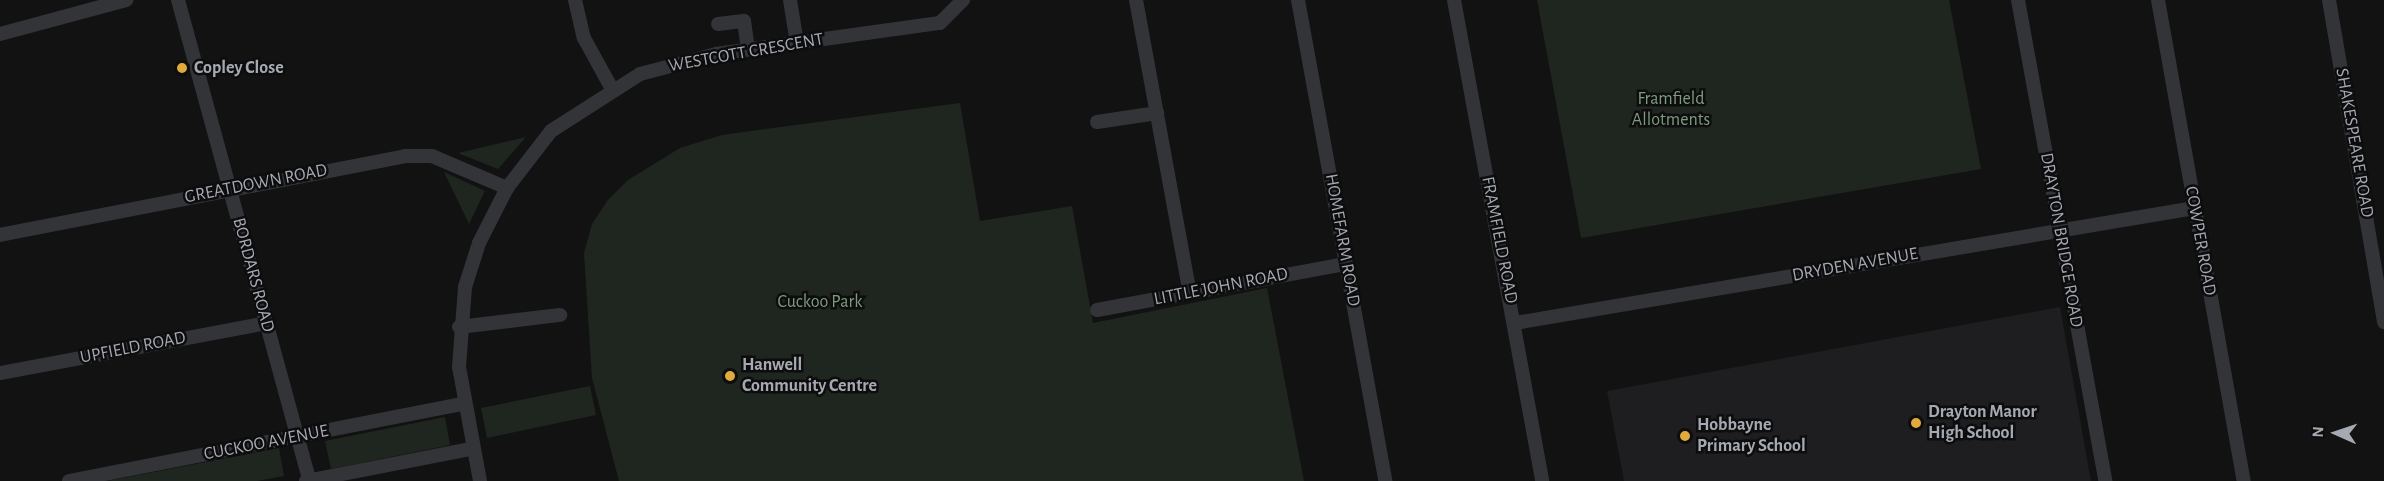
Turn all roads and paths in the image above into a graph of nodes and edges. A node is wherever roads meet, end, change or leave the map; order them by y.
1 (126, 0) edge
2 (178, 0) edge
3 (576, 0) edge
4 (790, 0) edge
5 (963, 0) edge
6 (1136, 0) edge
7 (1298, 0) edge
8 (1454, 0) edge
9 (2018, 0) edge
10 (2158, 0) edge
11 (2329, 0) edge
12 (718, 24) dead end
13 (0, 33) edge
14 (797, 43) junction
15 (748, 49) junction
16 (612, 89) junction
17 (1157, 113) junction
18 (1097, 123) dead end
19 (507, 188) junction
20 (230, 190) junction
21 (2194, 208) junction
22 (2059, 229) junction
23 (0, 235) edge
24 (1346, 264) junction
25 (1190, 293) junction
26 (1097, 310) dead end
27 (560, 315) dead end
28 (2384, 322) edge
29 (267, 323) junction
30 (1515, 323) junction
31 (459, 327) junction
32 (0, 373) edge
33 (463, 404) junction
34 (298, 437) junction
35 (471, 449) junction
36 (69, 481) edge
37 (308, 481) edge
38 (480, 481) edge
39 (1385, 481) edge
40 (1542, 481) edge
41 (2105, 481) edge
42 (2244, 481) edge

1 - 13 street
2 - 20 street, BORDARS ROAD
3 - 16 street
4 - 14 street
5 - 14 street, WESTCOTT CRESCENT
6 - 17 street
7 - 24 street, HOMEFARM ROAD
8 - 30 street, FRAMFIELD ROAD
9 - 22 street, DRAYTON BRIDGE ROAD
10 - 21 street, COWPER ROAD
11 - 28 street, SHAKESPEARE ROAD
12 - 15 street
14 - 15 street, WESTCOTT CRESCENT
15 - 16 street, WESTCOTT CRESCENT
16 - 19 street, WESTCOTT CRESCENT
17 - 18 street
17 - 25 street
19 - 20 street, GREATDOWN ROAD
19 - 31 street, WESTCOTT CRESCENT
20 - 23 street, GREATDOWN ROAD
20 - 29 street, BORDARS ROAD
21 - 22 street, DRYDEN AVENUE
21 - 42 street, COWPER ROAD
22 - 30 street, DRYDEN AVENUE
22 - 41 street, DRAYTON BRIDGE ROAD
24 - 25 street, LITTLE JOHN ROAD
24 - 39 street, HOMEFARM ROAD
25 - 26 street, LITTLE JOHN ROAD
27 - 31 street
29 - 32 street, UPFIELD ROAD
29 - 34 street, BORDARS ROAD
30 - 40 street, FRAMFIELD ROAD
31 - 33 street, WESTCOTT CRESCENT
33 - 34 street, CUCKOO AVENUE
33 - 35 street, WESTCOTT CRESCENT
34 - 36 street, CUCKOO AVENUE
34 - 37 street, BORDARS ROAD
35 - 37 street
35 - 38 street, WESTCOTT CRESCENT

